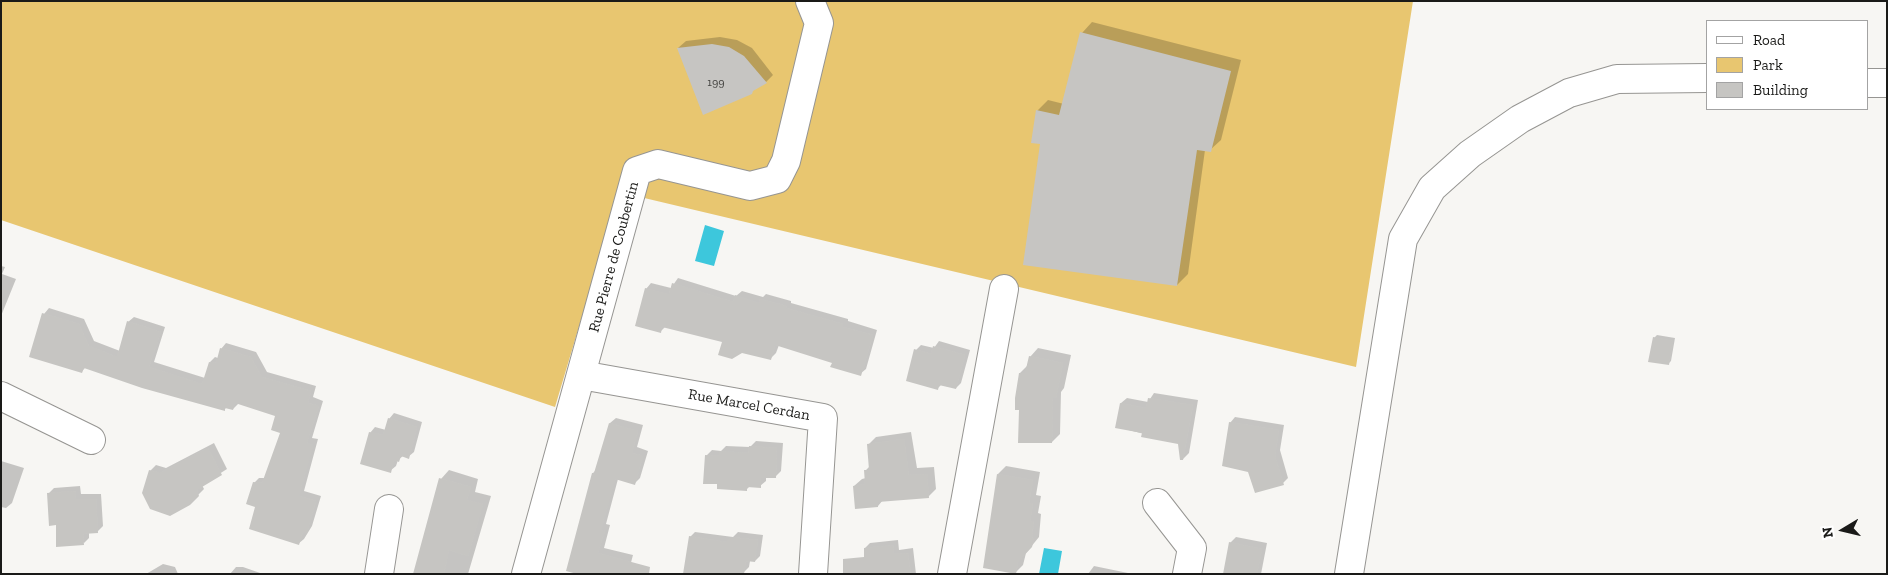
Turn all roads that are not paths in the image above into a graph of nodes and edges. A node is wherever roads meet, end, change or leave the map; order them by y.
1 (810, 1) edge
2 (1706, 78) edge
3 (1868, 83) edge
4 (1887, 83) edge
5 (1004, 289) dead end
6 (581, 375) junction
7 (1, 396) edge
8 (92, 440) dead end
9 (1158, 503) dead end
10 (389, 509) dead end
11 (379, 574) edge
12 (526, 574) edge
13 (813, 574) edge
14 (952, 574) edge
15 (1187, 574) edge
16 (1349, 574) edge

1 - 6 street, Rue Pierre de Coubertin
2 - 16 street
3 - 4 street
5 - 14 street
6 - 12 street, Rue Pierre de Coubertin
6 - 13 street, Rue Marcel Cerdan
7 - 8 street
9 - 15 street
10 - 11 street

